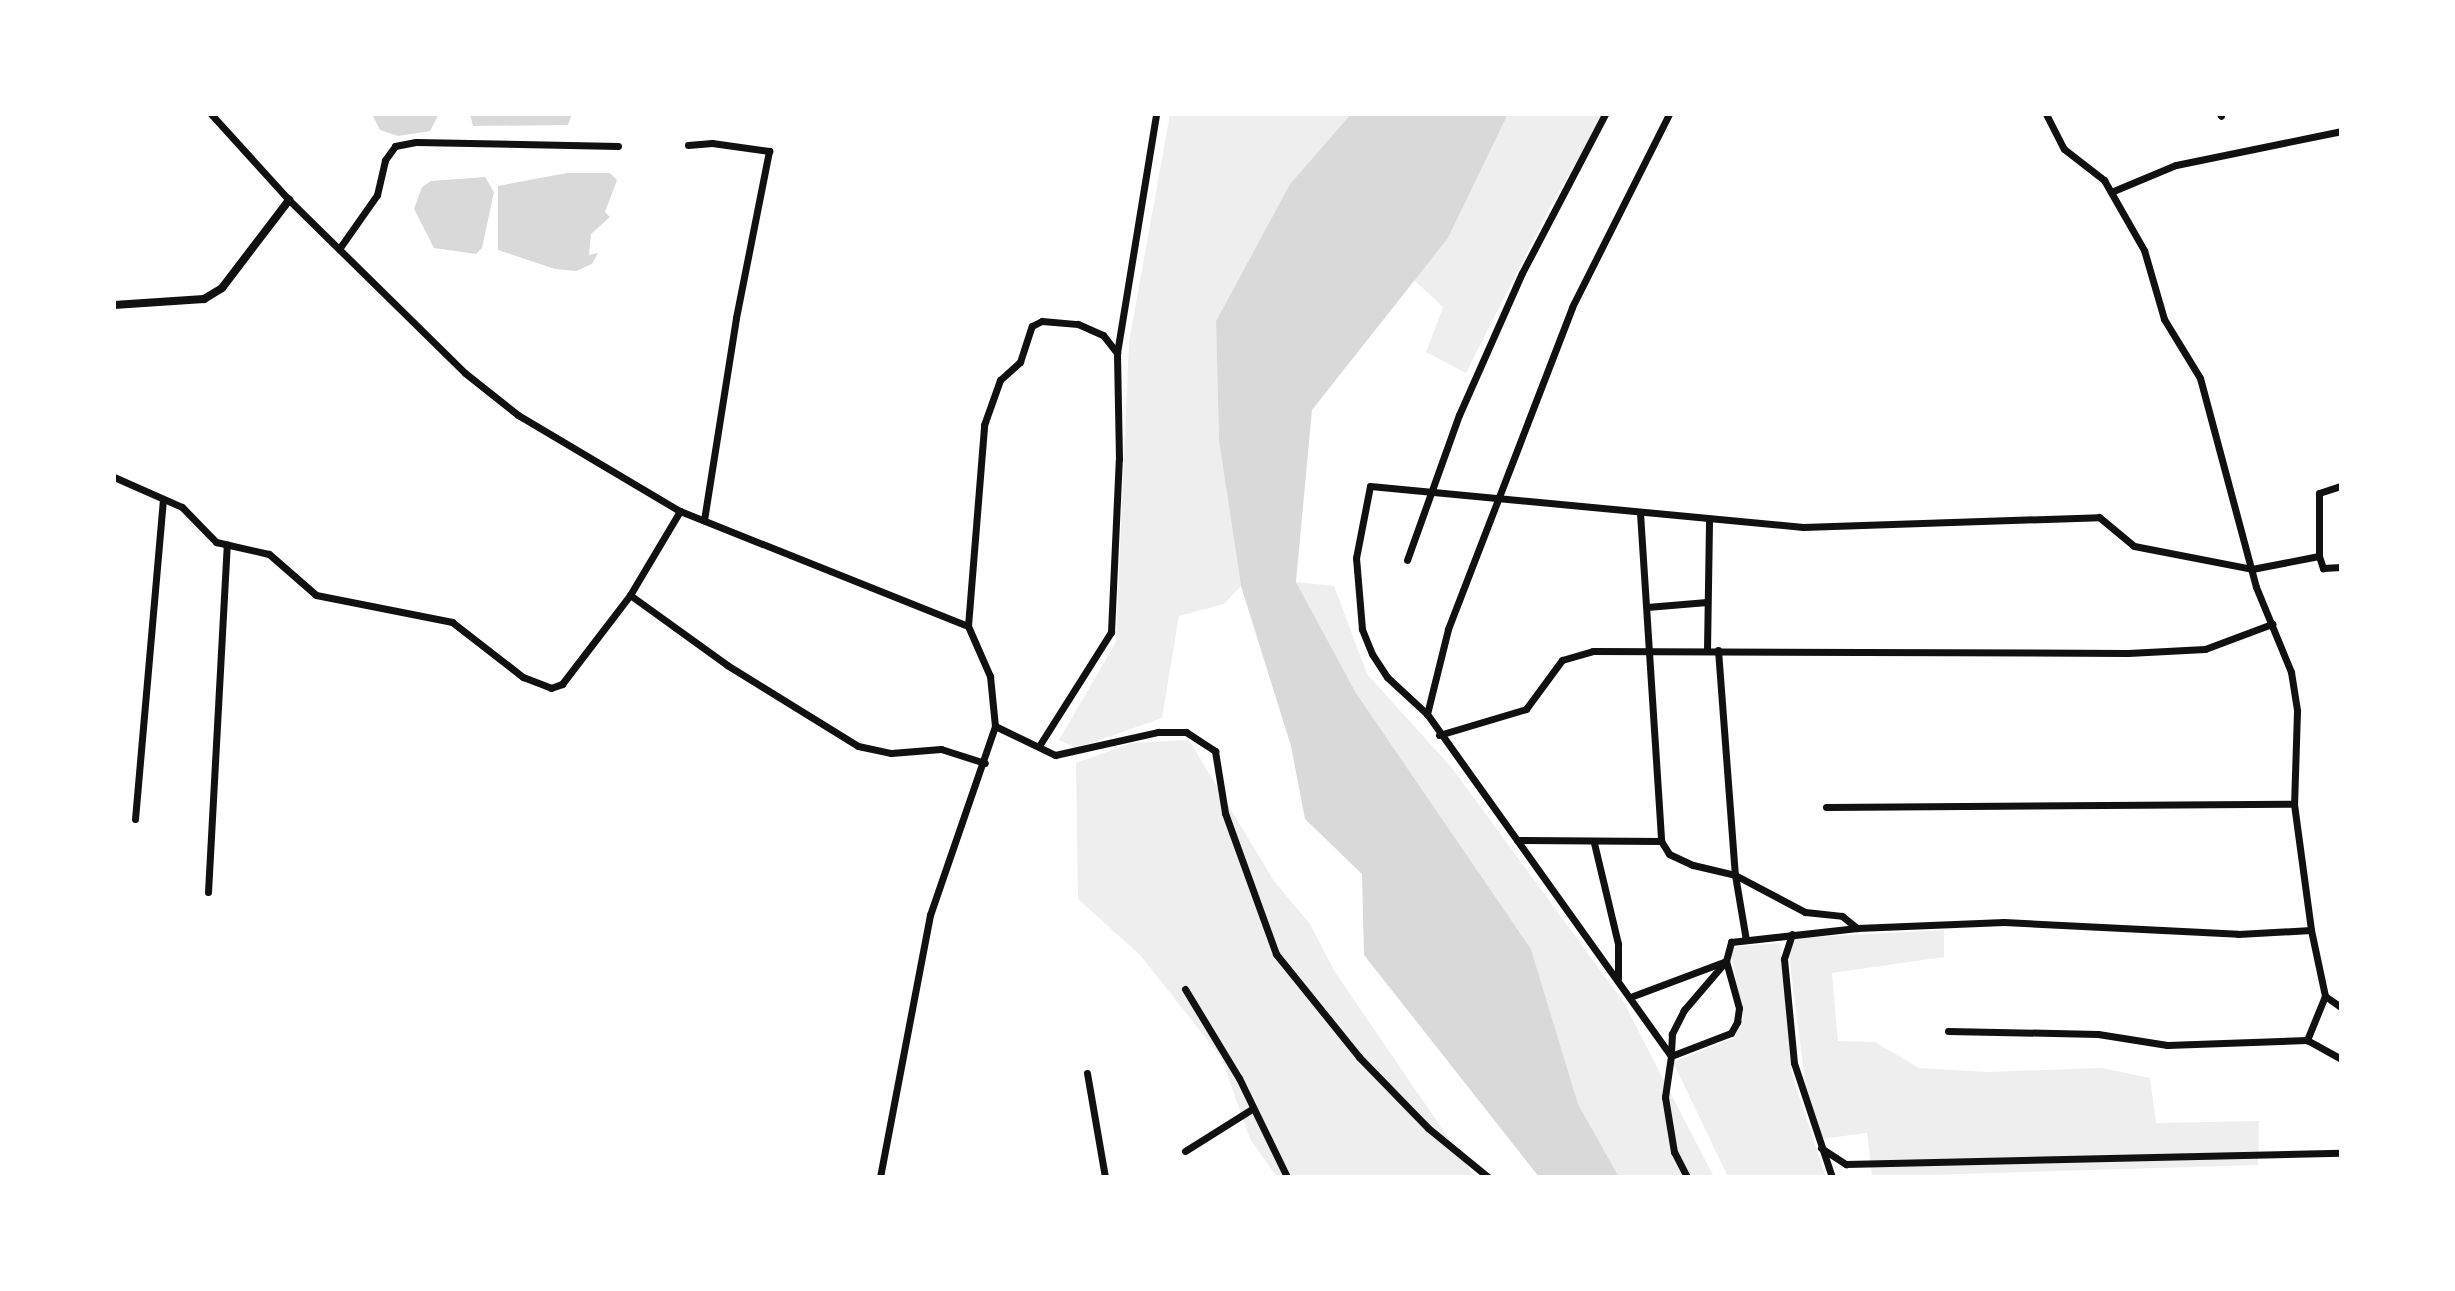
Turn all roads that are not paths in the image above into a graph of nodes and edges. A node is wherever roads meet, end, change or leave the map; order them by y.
1 (211, 114) edge
2 (1156, 114) edge
3 (1605, 114) edge
4 (1669, 114) edge
5 (2057, 114) edge
6 (2047, 116) edge
7 (2341, 131) edge
8 (688, 145) dead end
9 (618, 146) dead end
10 (2111, 192) junction
11 (289, 200) junction
12 (339, 249) junction
13 (114, 305) edge
14 (1117, 353) junction
15 (114, 477) edge
16 (2341, 486) edge
17 (1428, 494) junction
18 (1497, 496) junction
19 (163, 500) junction
20 (680, 511) junction
21 (1640, 513) junction
22 (704, 520) junction
23 (1709, 520) junction
24 (227, 545) junction
25 (2319, 556) junction
26 (1407, 560) dead end
27 (2341, 567) edge
28 (2252, 569) junction
29 (630, 595) junction
30 (1707, 602) junction
31 (1647, 607) junction
32 (2272, 624) junction
33 (968, 626) junction
34 (1707, 650) junction
35 (1718, 650) junction
36 (1651, 652) junction
37 (1427, 714) junction
38 (995, 726) junction
39 (1439, 735) junction
40 (1039, 746) junction
41 (985, 763) junction
42 (2294, 804) junction
43 (1826, 807) dead end
44 (135, 819) dead end
45 (1517, 840) junction
46 (1661, 841) junction
47 (1594, 843) junction
48 (1735, 875) junction
49 (208, 892) dead end
50 (1857, 928) junction
51 (2311, 930) junction
52 (1792, 934) junction
53 (1746, 940) junction
54 (1726, 961) junction
55 (1618, 978) junction
56 (1185, 989) dead end
57 (1633, 996) junction
58 (2325, 996) junction
59 (2341, 1007) edge
60 (1948, 1031) dead end
61 (2307, 1040) junction
62 (1671, 1056) junction
63 (2341, 1059) edge
64 (1087, 1073) dead end
65 (1252, 1109) junction
66 (1821, 1148) junction
67 (1185, 1151) dead end
68 (2341, 1153) edge
69 (880, 1177) edge
70 (1105, 1177) edge
71 (1287, 1177) edge
72 (1488, 1177) edge
73 (1687, 1177) edge
74 (1832, 1177) edge

1 - 11 street
2 - 14 street
3 - 17 street
4 - 18 street
5 - 6 street
6 - 10 street
7 - 10 street
8 - 22 street
9 - 12 street
10 - 28 street
11 - 12 street
11 - 13 street
12 - 20 street
14 - 33 street
14 - 40 street
15 - 19 street
16 - 25 street
17 - 18 street
17 - 26 street
17 - 37 street
18 - 21 street
18 - 37 street
19 - 24 street
19 - 44 street
20 - 22 street
20 - 29 street
21 - 23 street
21 - 31 street
22 - 33 street
23 - 28 street
23 - 30 street
24 - 29 street
24 - 49 street
25 - 27 street
25 - 28 street
28 - 32 street
29 - 41 street
30 - 31 street
30 - 34 street
31 - 36 street
32 - 35 street
32 - 42 street
33 - 38 street
34 - 35 street
34 - 36 street
35 - 48 street
36 - 39 street
36 - 46 street
37 - 39 street
38 - 40 street
38 - 41 street
39 - 45 street
40 - 72 street
41 - 69 street
42 - 43 street
42 - 51 street
45 - 47 street
45 - 55 street
46 - 47 street
46 - 48 street
47 - 55 street
48 - 50 street
48 - 53 street
50 - 51 street
50 - 52 street
51 - 58 street
52 - 53 street
52 - 66 street
53 - 54 street
54 - 57 street
54 - 62 street
54 - 62 street
55 - 57 street
56 - 65 street
57 - 62 street
58 - 59 street
58 - 61 street
60 - 61 street
61 - 63 street
62 - 73 street
64 - 70 street
65 - 67 street
65 - 71 street
66 - 68 street
66 - 74 street

